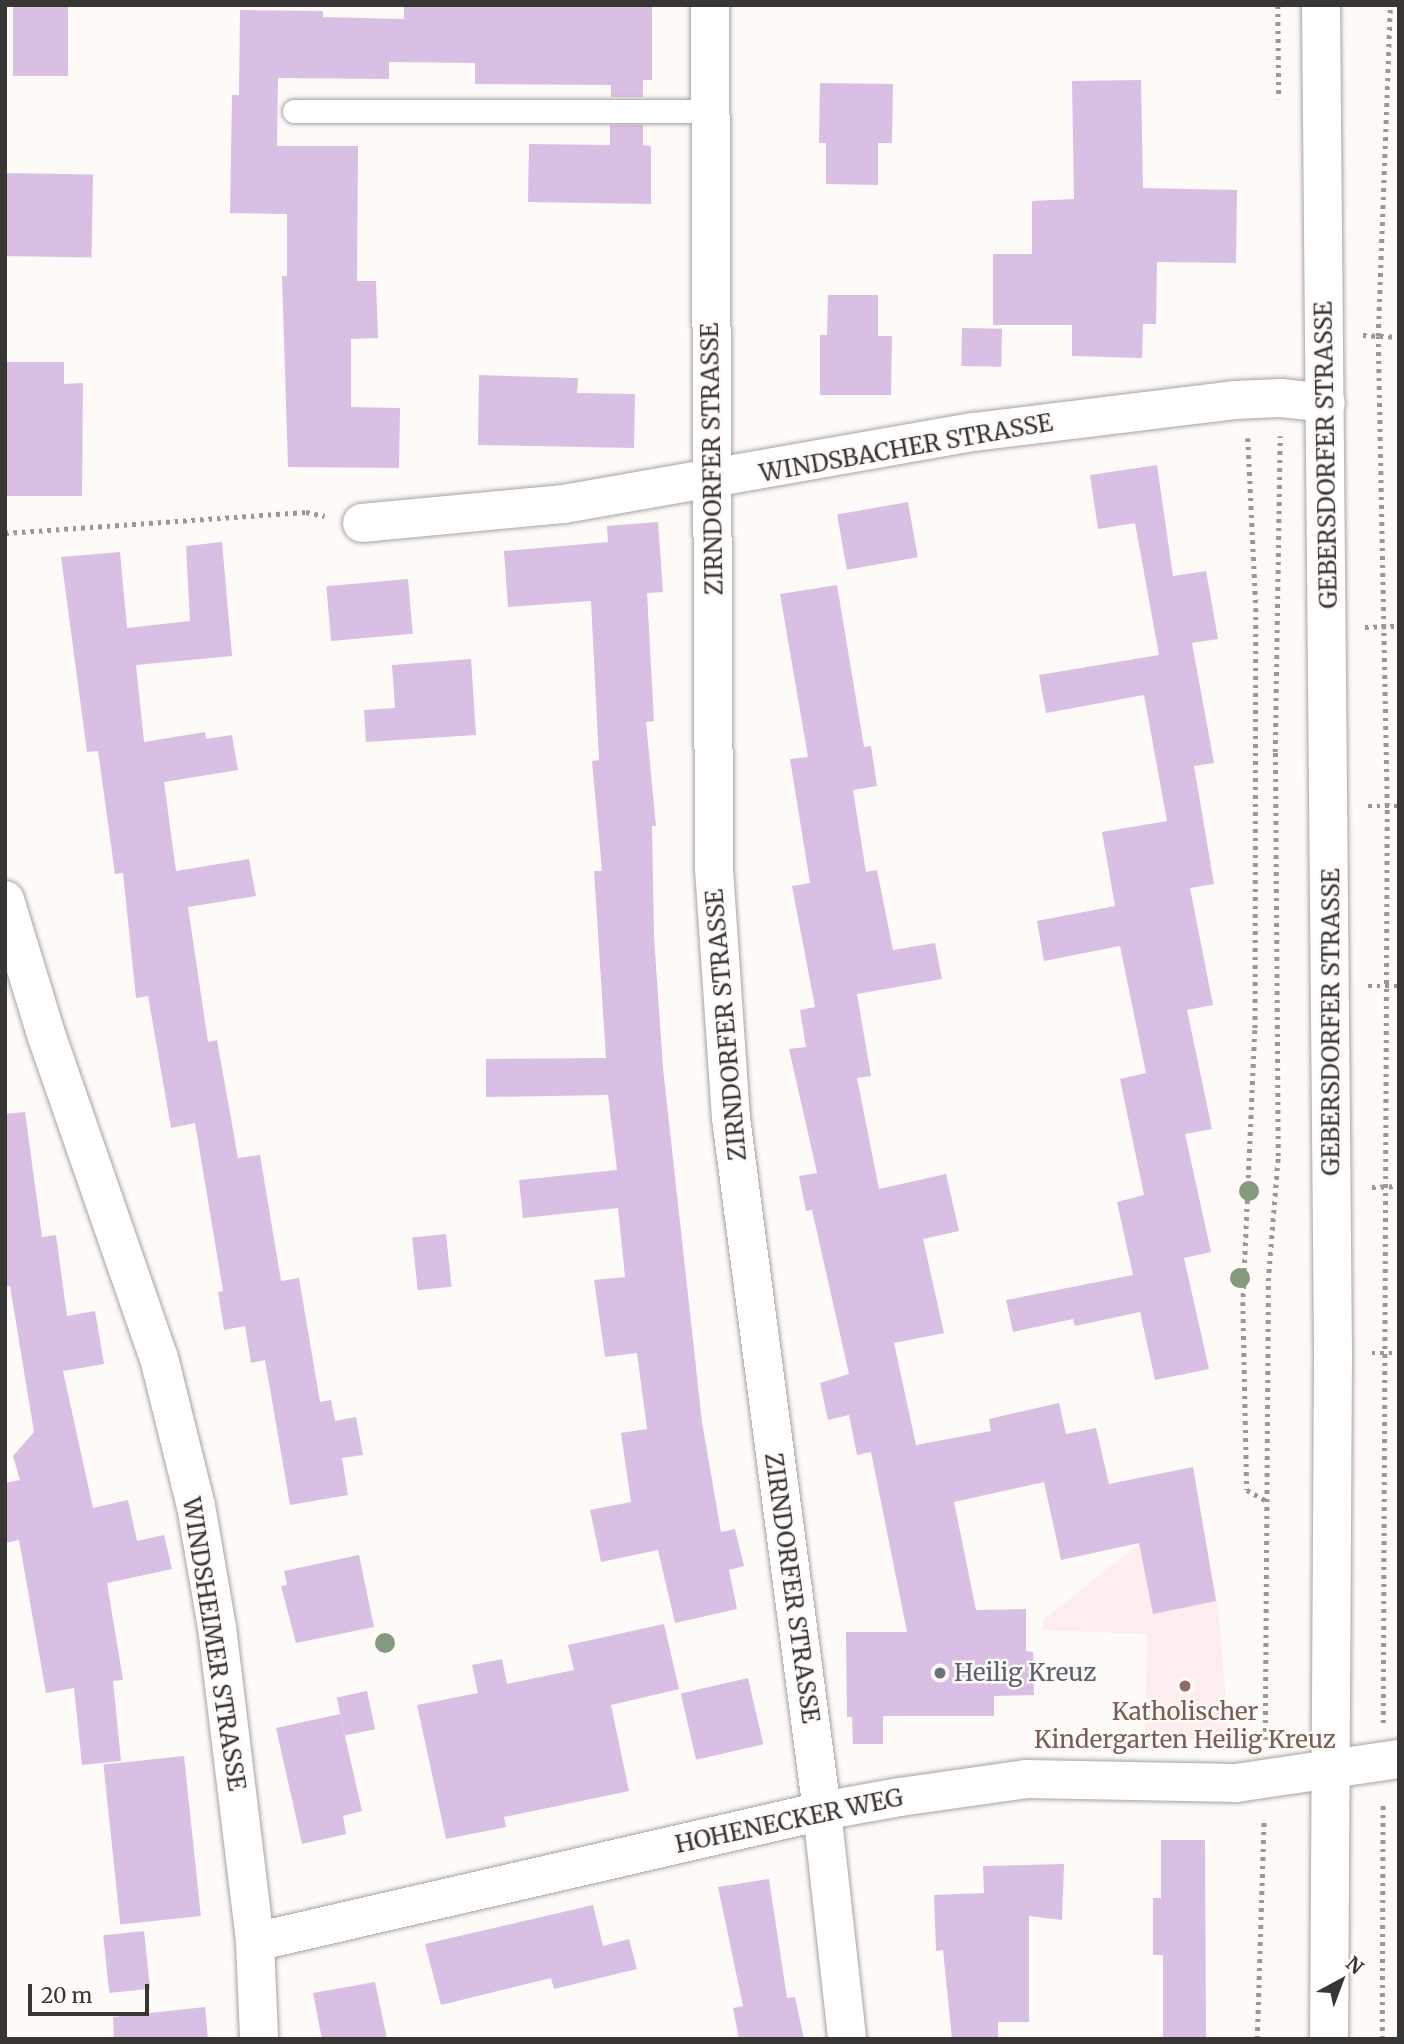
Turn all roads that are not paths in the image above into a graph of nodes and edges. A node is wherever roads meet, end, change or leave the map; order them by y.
1 (710, 5) edge
2 (1321, 5) edge
3 (294, 111) dead end
4 (710, 111) junction
5 (1326, 403) junction
6 (710, 481) junction
7 (362, 523) dead end
8 (5, 900) edge
9 (1391, 1760) edge
10 (1332, 1770) junction
11 (822, 1811) junction
12 (255, 1942) junction
13 (259, 2039) edge
14 (847, 2039) edge
15 (1329, 2039) edge

1 - 4 street, ZIRNDORFER STRASSE
2 - 5 street, GEBERSDORFER STRASSE
3 - 4 lane
4 - 6 street, ZIRNDORFER STRASSE
5 - 6 street, WINDSBACHER STRASSE
5 - 10 street, GEBERSDORFER STRASSE
6 - 7 street, WINDSBACHER STRASSE
6 - 11 street, ZIRNDORFER STRASSE
8 - 12 street, WINDSHEIMER STRASSE
9 - 10 street, HOHENECKER WEG
10 - 11 street, HOHENECKER WEG
10 - 15 street, GEBERSDORFER STRASSE
11 - 12 street, HOHENECKER WEG
11 - 14 street, ZIRNDORFER STRASSE
12 - 13 street, WINDSHEIMER STRASSE

